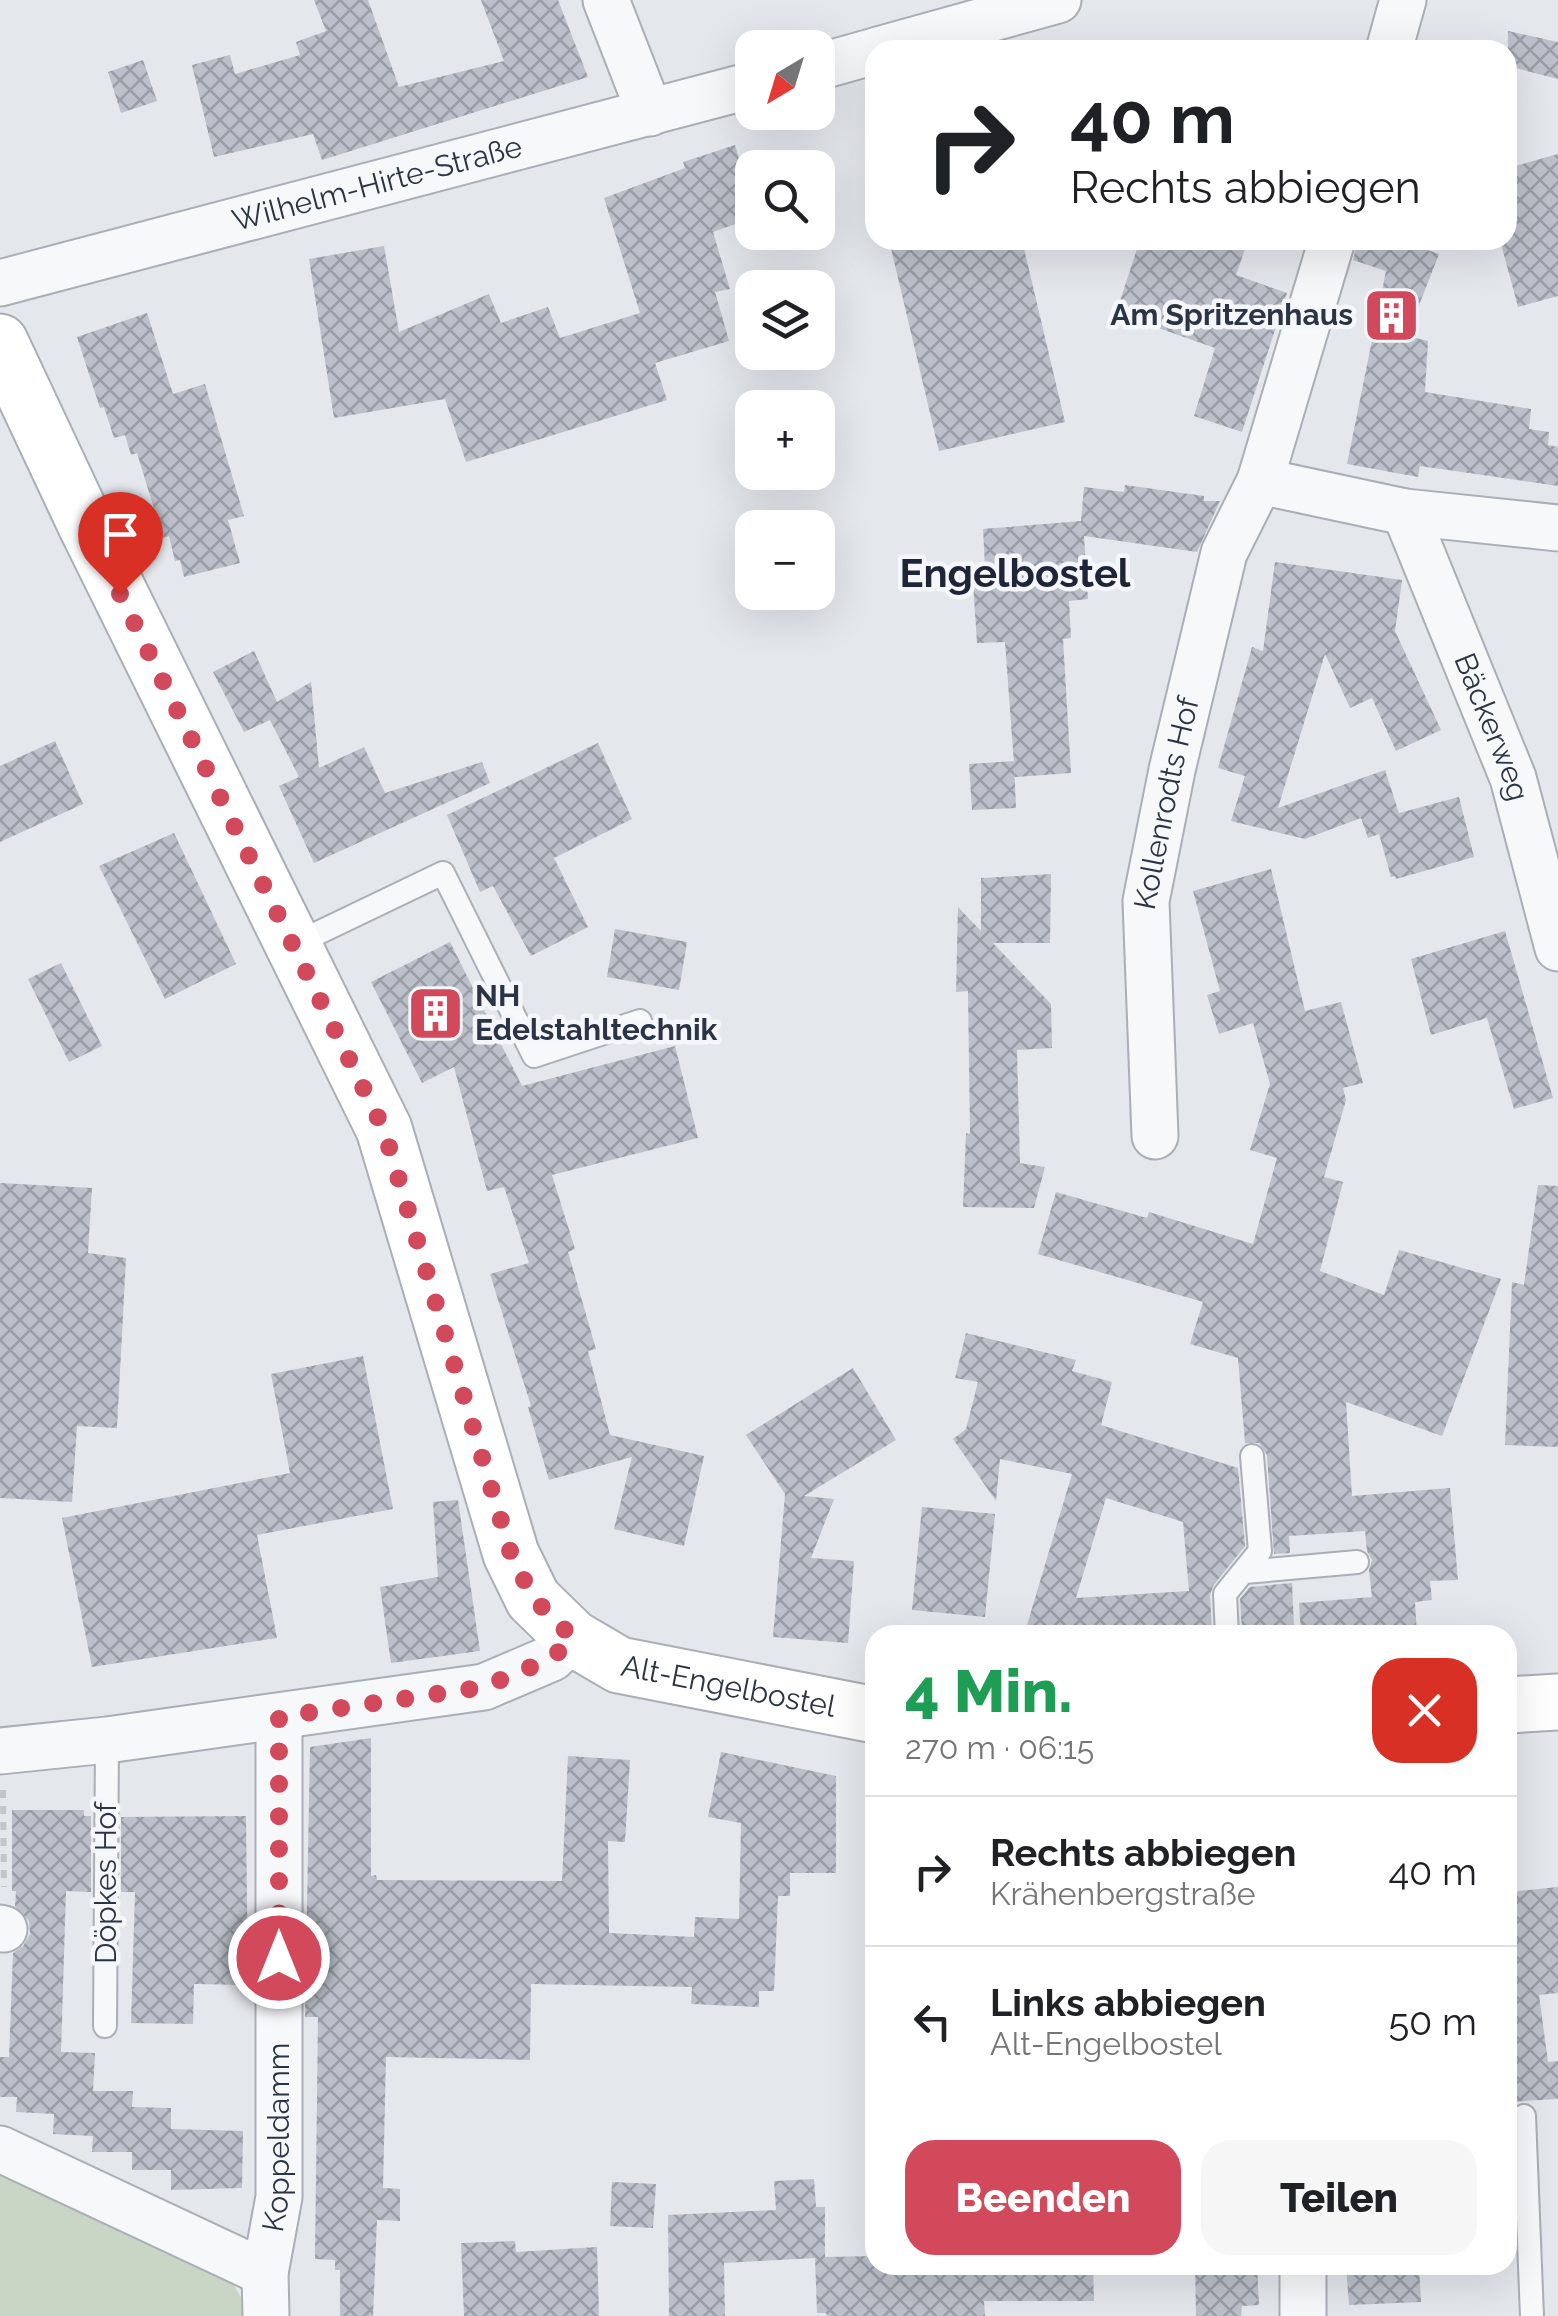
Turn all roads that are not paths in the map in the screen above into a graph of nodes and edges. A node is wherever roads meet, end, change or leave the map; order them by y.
1 (606, 0) edge
2 (1058, 0) edge
3 (1404, 0) edge
4 (912, 40) edge
5 (1391, 40) edge
6 (865, 53) edge
7 (835, 62) edge
8 (735, 90) edge
9 (650, 113) junction
10 (1329, 250) edge
11 (0, 283) edge
12 (0, 342) edge
13 (1260, 482) junction
14 (1406, 512) junction
15 (1558, 528) edge
16 (294, 944) junction
17 (1558, 948) edge
18 (640, 1021) dead end
19 (1154, 1136) dead end
20 (1252, 1456) dead end
21 (1358, 1562) dead end
22 (1245, 1572) junction
23 (1227, 1625) edge
24 (573, 1638) junction
25 (1558, 1702) edge
26 (1517, 1704) edge
27 (865, 1713) edge
28 (279, 1717) junction
29 (107, 1740) junction
30 (2, 1751) edge
31 (105, 2026) dead end
32 (1524, 2116) dead end
33 (0, 2149) edge
34 (1303, 2275) edge
35 (266, 2294) edge
36 (1304, 2316) edge
37 (1532, 2316) edge

1 - 9 street
2 - 4 street
3 - 5 street
6 - 7 street
8 - 9 street, Wilhelm-Hirte-Straße
9 - 11 street, Wilhelm-Hirte-Straße
10 - 13 street
12 - 16 street, Alt-Engelbostel
13 - 14 street
13 - 19 street, Kollenrodts Hof
14 - 15 street
14 - 17 street, Bäckerweg
16 - 18 lane
16 - 24 street, Alt-Engelbostel
20 - 22 lane
21 - 22 lane
22 - 23 lane
24 - 27 street, Alt-Engelbostel
24 - 28 street
25 - 26 street
28 - 29 street
28 - 35 street, Koppeldamm
29 - 30 street
29 - 31 lane, Döpkes Hof
32 - 37 lane
33 - 35 street
34 - 36 street

